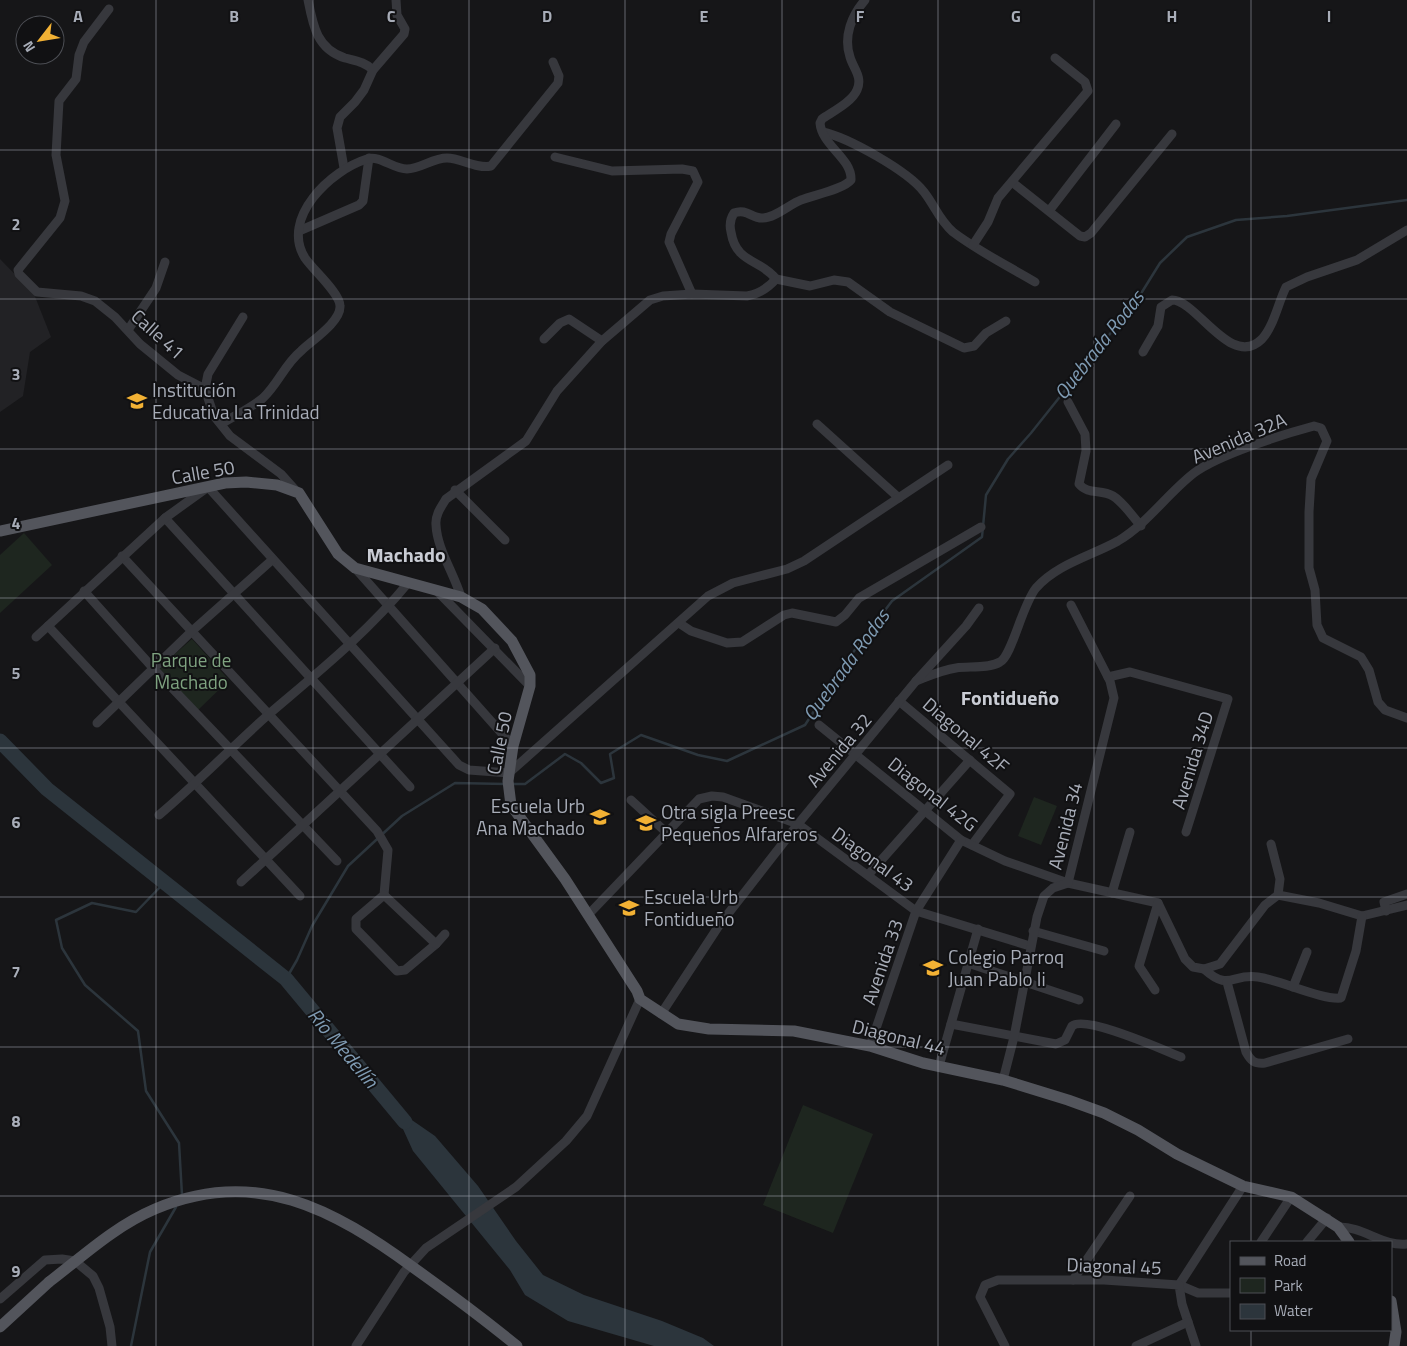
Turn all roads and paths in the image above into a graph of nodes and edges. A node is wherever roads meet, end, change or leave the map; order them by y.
1 (308, 0) edge
2 (396, 0) edge
3 (865, 0) edge
4 (109, 9) dead end
5 (1056, 58) dead end
6 (553, 62) dead end
7 (373, 70) junction
8 (1116, 124) dead end
9 (823, 132) junction
10 (1172, 134) dead end
11 (555, 157) dead end
12 (369, 158) junction
13 (344, 168) junction
14 (1012, 182) junction
15 (1049, 211) junction
16 (1407, 230) edge
17 (299, 231) junction
18 (972, 245) junction
19 (166, 262) dead end
20 (776, 279) junction
21 (1035, 282) dead end
22 (692, 294) junction
23 (243, 317) dead end
24 (1006, 320) dead end
25 (128, 330) junction
26 (544, 339) dead end
27 (602, 341) junction
28 (1143, 352) dead end
29 (205, 389) junction
30 (1068, 402) dead end
31 (221, 424) junction
32 (817, 424) dead end
33 (948, 465) dead end
34 (208, 487) junction
35 (455, 490) junction
36 (298, 493) junction
37 (898, 498) junction
38 (165, 518) junction
39 (981, 526) dead end
40 (1141, 526) junction
41 (0, 531) edge
42 (505, 540) dead end
43 (122, 556) junction
44 (272, 560) junction
45 (355, 568) junction
46 (408, 583) junction
47 (84, 591) junction
48 (438, 592) junction
49 (234, 596) junction
50 (461, 597) junction
51 (1070, 605) dead end
52 (388, 607) junction
53 (979, 608) dead end
54 (679, 623) junction
55 (48, 626) junction
56 (192, 631) junction
57 (36, 637) dead end
58 (347, 644) junction
59 (495, 648) junction
60 (153, 668) junction
61 (1108, 677) junction
62 (311, 680) junction
63 (916, 681) junction
64 (457, 684) junction
65 (530, 686) junction
66 (899, 701) junction
67 (117, 702) junction
68 (268, 715) junction
69 (1407, 718) edge
70 (417, 720) junction
71 (97, 723) dead end
72 (819, 725) dead end
73 (513, 746) junction
74 (231, 751) junction
75 (379, 753) junction
76 (856, 754) junction
77 (970, 760) junction
78 (509, 777) junction
79 (195, 784) junction
80 (410, 787) dead end
81 (339, 790) junction
82 (631, 800) dead end
83 (511, 806) joint
84 (925, 812) junction
85 (160, 816) dead end
86 (798, 824) junction
87 (302, 825) junction
88 (1130, 832) dead end
89 (1186, 832) dead end
90 (667, 833) junction
91 (961, 840) junction
92 (1271, 844) dead end
93 (972, 845) junction
94 (264, 859) junction
95 (337, 861) dead end
96 (869, 874) junction
97 (240, 882) dead end
98 (1068, 883) junction
99 (1112, 893) junction
100 (1407, 894) edge
101 (384, 895) junction
102 (1278, 895) junction
103 (300, 896) dead end
104 (1158, 903) junction
105 (1407, 905) edge
106 (916, 911) junction
107 (1386, 911) junction
108 (588, 915) junction
109 (1362, 916) junction
110 (978, 929) junction
111 (1033, 931) junction
112 (445, 934) dead end
113 (436, 944) junction
114 (1030, 946) junction
115 (1104, 951) dead end
116 (1307, 952) dead end
117 (968, 963) junction
118 (1204, 969) junction
119 (1024, 982) junction
120 (1228, 982) junction
121 (1294, 987) junction
122 (1155, 990) dead end
123 (640, 999) junction
124 (1079, 1000) dead end
125 (661, 1014) junction
126 (951, 1024) junction
127 (1014, 1037) junction
128 (1348, 1039) dead end
129 (870, 1046) junction
130 (1181, 1058) dead end
131 (938, 1066) junction
132 (1003, 1080) junction
133 (1243, 1186) junction
134 (1130, 1196) dead end
135 (1291, 1197) junction
136 (1327, 1218) junction
137 (1338, 1227) junction
138 (1262, 1241) edge
139 (1309, 1241) edge
140 (1348, 1241) edge
141 (1387, 1241) edge
142 (1392, 1243) edge
143 (1407, 1244) edge
144 (1073, 1280) junction
145 (1179, 1285) junction
146 (1229, 1291) edge
147 (0, 1299) edge
148 (1392, 1307) edge
149 (1188, 1322) junction
150 (0, 1327) edge
151 (112, 1346) edge
152 (356, 1346) edge
153 (518, 1346) edge
154 (1005, 1346) edge
155 (1136, 1346) edge
156 (1196, 1346) edge
157 (1394, 1346) edge

1 - 7 street
2 - 7 street
3 - 9 street
4 - 25 street, Calle 41
5 - 14 street
6 - 12 street
7 - 13 street
8 - 15 street
9 - 18 street
9 - 20 street
10 - 15 street
11 - 22 street
12 - 13 street
12 - 17 street
13 - 17 street
14 - 15 street
14 - 18 street
16 - 28 street
17 - 31 street
18 - 21 street
19 - 25 street
20 - 22 street
20 - 24 street
22 - 27 street
23 - 29 street
25 - 29 street, Calle 41
26 - 27 street
27 - 35 street
29 - 31 street
30 - 40 street
31 - 36 street
32 - 37 street
33 - 37 street
34 - 36 main road, Calle 50
34 - 38 street
34 - 41 main road, Calle 50
34 - 44 street
35 - 42 street
35 - 50 street
36 - 45 main road
37 - 54 street
38 - 43 street
38 - 49 street
39 - 54 street
40 - 63 street, Avenida 32A
40 - 69 street, Avenida 32A
43 - 47 street
43 - 56 street
44 - 49 street
44 - 58 street
45 - 46 main road
45 - 52 street
46 - 48 main road
46 - 52 street
47 - 55 street
47 - 60 street
48 - 50 main road
48 - 59 street
49 - 56 street
49 - 62 street
50 - 65 main road
51 - 61 street, Avenida 34
52 - 58 street
52 - 64 street
53 - 63 street, Avenida 32
54 - 78 street
55 - 57 street
55 - 67 street
56 - 60 street
56 - 68 street
58 - 62 street
58 - 70 street
59 - 64 street
59 - 65 street
60 - 67 street
60 - 74 street
61 - 89 street, Avenida 34D
61 - 98 street, Avenida 34
62 - 68 street
62 - 75 street
63 - 66 street, Avenida 32
64 - 70 street
64 - 73 street
65 - 73 main road, Calle 50
66 - 76 street, Avenida 32
66 - 77 street, Diagonal 42F
67 - 71 street
67 - 79 street
68 - 74 street
68 - 81 street
70 - 75 street
70 - 78 street
72 - 76 street, Diagonal 42G
73 - 78 main road, Calle 50
74 - 79 street
74 - 87 street
75 - 80 street
75 - 81 street
76 - 84 street, Diagonal 42G
76 - 86 street, Avenida 32
77 - 84 street
77 - 93 street, Diagonal 42F
78 - 83 main road, Calle 50
79 - 85 street
79 - 94 street
81 - 87 street
81 - 101 street
82 - 90 street
83 - 108 main road, Diagonal 44
84 - 91 street, Diagonal 42G
84 - 96 street
86 - 90 street, Diagonal 43
86 - 96 street, Diagonal 43
86 - 125 street, Avenida 32
87 - 94 street
87 - 95 street
88 - 99 street
90 - 108 street
91 - 93 street, Diagonal 42G
91 - 106 street, Avenida 33
92 - 102 street
93 - 98 street, Diagonal 42G
94 - 97 street
94 - 103 street
96 - 106 street, Diagonal 43
98 - 99 street, Diagonal 42G
98 - 111 street, Avenida 34
99 - 104 street, Diagonal 42G
100 - 107 street
101 - 113 street
101 - 113 street
102 - 109 street
102 - 118 street
104 - 118 street
104 - 122 street
105 - 107 street
106 - 110 street, Diagonal 43
106 - 129 street, Avenida 33
107 - 109 street
108 - 123 main road, Diagonal 44
109 - 121 street
110 - 114 street, Diagonal 43
110 - 117 street
111 - 114 street, Avenida 34
111 - 115 street
112 - 113 street
114 - 119 street, Avenida 34
116 - 121 street
117 - 119 street
117 - 126 street
118 - 120 street
119 - 124 street
119 - 127 street, Avenida 34
120 - 121 street
120 - 128 street
123 - 125 main road, Diagonal 44
123 - 152 street
125 - 129 main road, Diagonal 44
126 - 127 street
126 - 131 street
127 - 130 street
127 - 132 street, Avenida 34
129 - 131 main road, Diagonal 44
131 - 132 main road, Diagonal 44
132 - 133 main road, Diagonal 44
133 - 135 main road, Diagonal 44
133 - 145 street
134 - 144 street
135 - 136 main road, Diagonal 44
135 - 138 street
136 - 137 main road, Diagonal 44
136 - 139 street
137 - 140 main road, Diagonal 44
137 - 141 street
142 - 143 street
144 - 145 street, Diagonal 45
144 - 154 street, Diagonal 45
145 - 146 street
145 - 149 street, Diagonal 45
147 - 151 street
148 - 157 main road
149 - 155 street
149 - 156 street, Diagonal 45
150 - 153 main road, bridge

